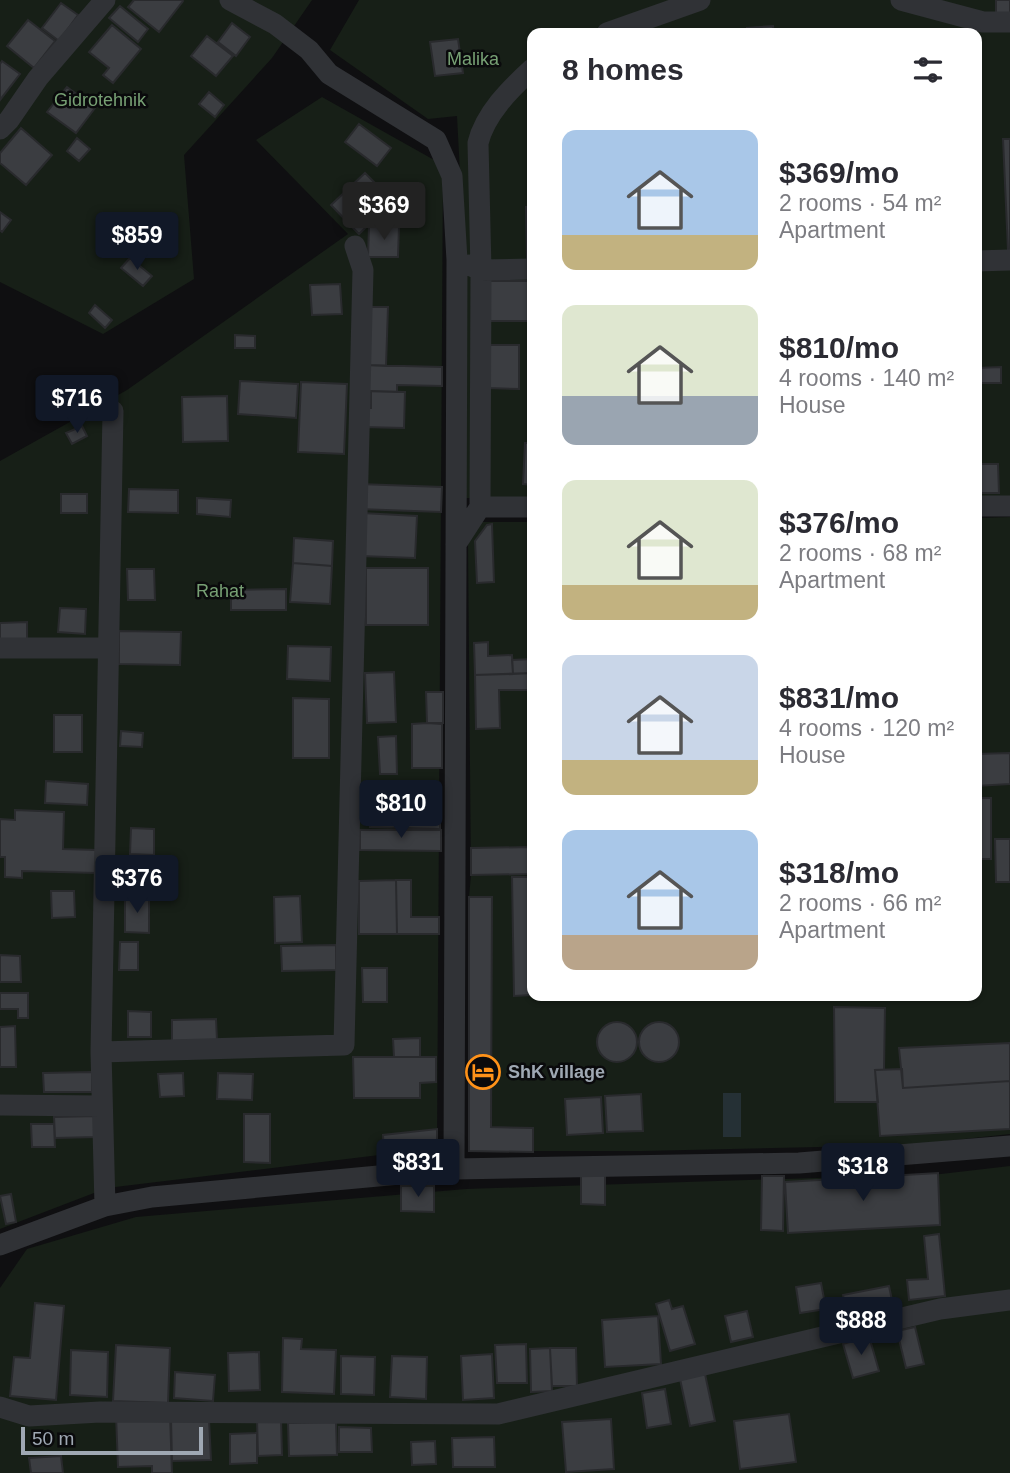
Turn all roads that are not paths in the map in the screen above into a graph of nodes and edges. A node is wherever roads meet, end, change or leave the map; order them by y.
1 (105, 0) edge
2 (230, 0) edge
3 (700, 0) edge
4 (901, 0) edge
5 (1010, 22) edge
6 (621, 28) edge
7 (527, 73) edge
8 (0, 129) edge
9 (355, 246) dead end
10 (457, 260) junction
11 (1010, 260) edge
12 (982, 261) edge
13 (527, 269) edge
14 (481, 270) junction
15 (113, 411) dead end
16 (527, 506) edge
17 (982, 506) edge
18 (1010, 506) edge
19 (480, 507) junction
20 (456, 544) junction
21 (0, 648) edge
22 (108, 648) junction
23 (101, 1052) junction
24 (0, 1105) edge
25 (101, 1106) junction
26 (1010, 1146) edge
27 (454, 1169) junction
28 (105, 1206) junction
29 (0, 1244) edge
30 (1010, 1300) edge
31 (0, 1407) edge

1 - 8 street
2 - 10 street
3 - 6 street
4 - 5 street
7 - 14 street
9 - 23 street
10 - 14 street
10 - 20 street
11 - 12 street
13 - 14 street
14 - 19 street
15 - 22 street
16 - 19 street
17 - 18 street
19 - 20 street
20 - 27 street
21 - 22 street
22 - 23 street
23 - 25 street
24 - 25 street
25 - 28 street
26 - 27 street
27 - 28 street
28 - 29 street
30 - 31 street

